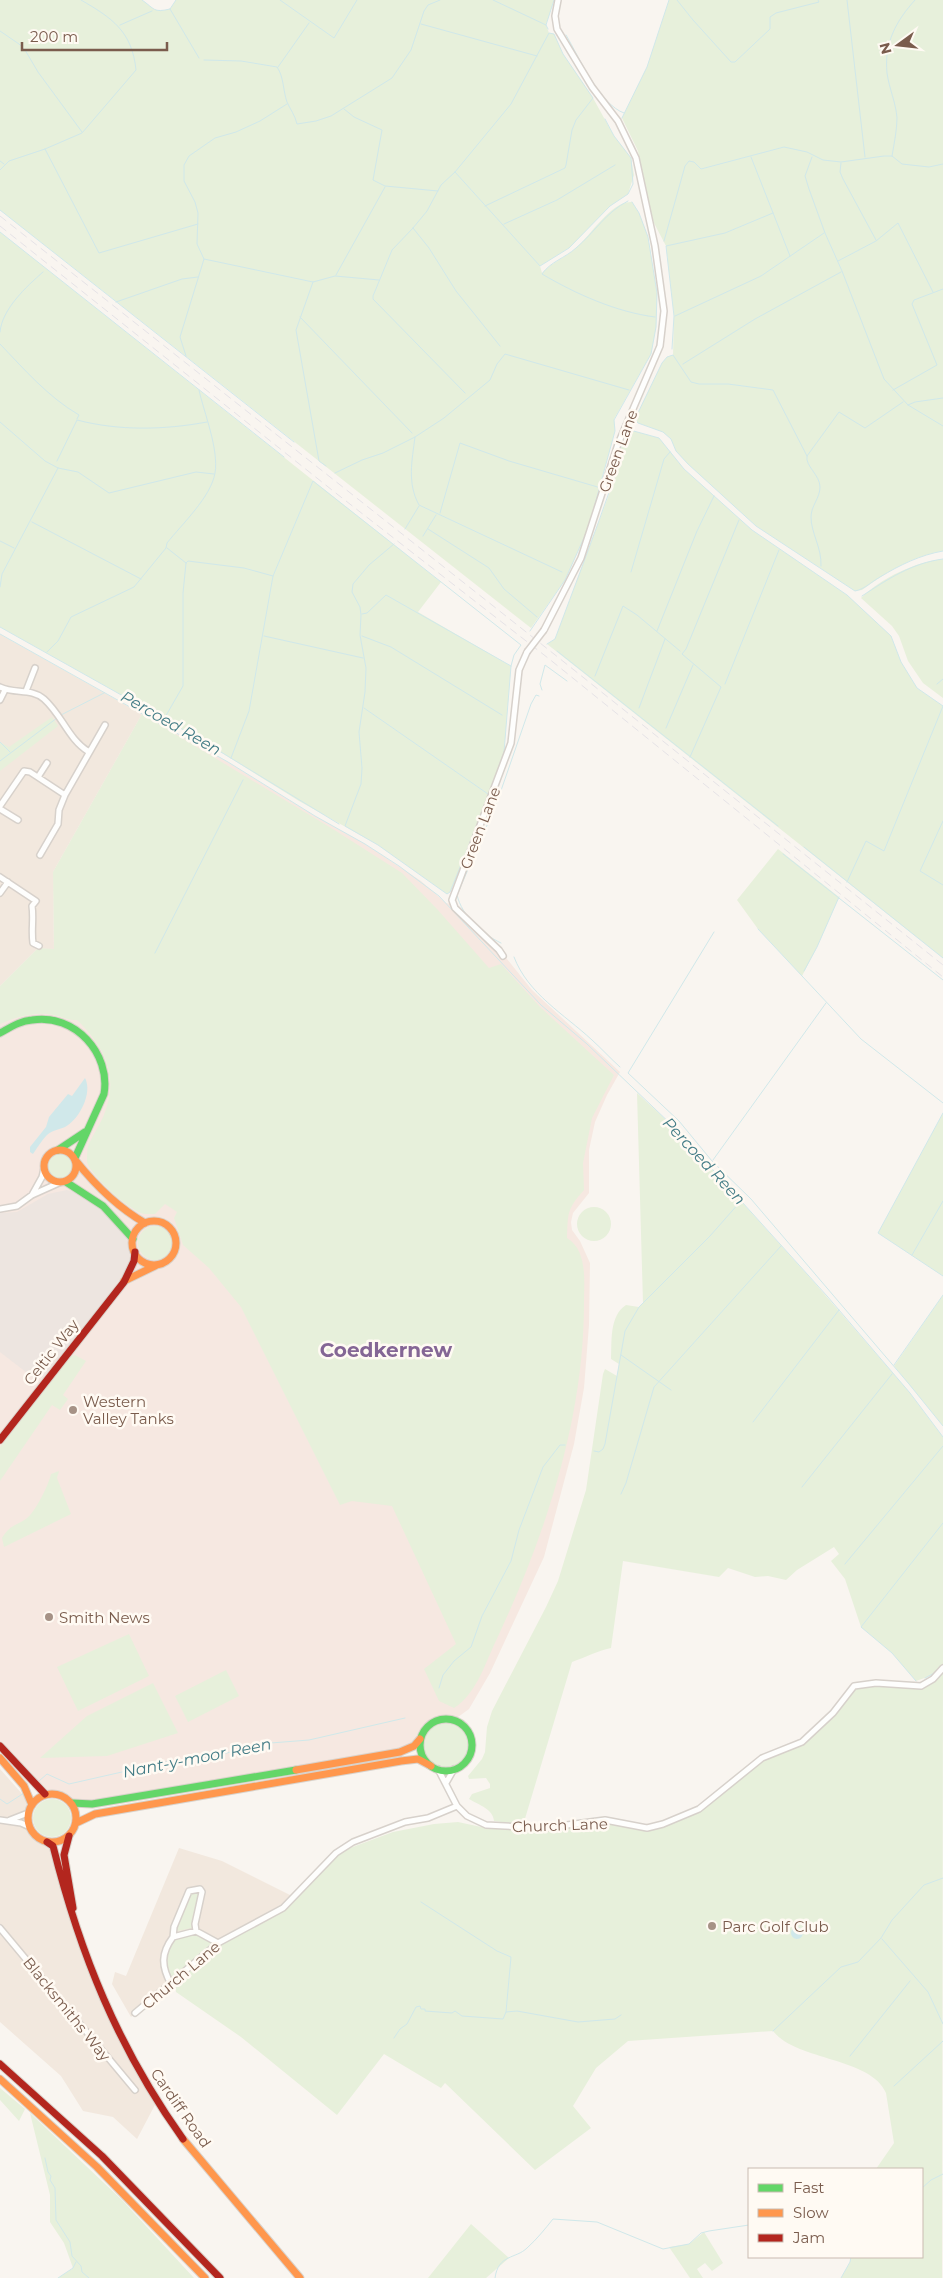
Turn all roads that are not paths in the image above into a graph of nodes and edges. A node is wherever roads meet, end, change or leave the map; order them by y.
1 (558, 0) edge
2 (35, 668) dead end
3 (3, 689) edge
4 (26, 691) junction
5 (0, 700) edge
6 (104, 725) dead end
7 (89, 752) junction
8 (47, 763) dead end
9 (38, 777) junction
10 (65, 795) junction
11 (0, 808) edge
12 (18, 820) dead end
13 (40, 854) dead end
14 (0, 877) edge
15 (8, 882) junction
16 (0, 893) edge
17 (39, 946) dead end
18 (503, 956) dead end
19 (0, 1033) edge
20 (87, 1131) junction
21 (58, 1150) junction
22 (75, 1159) junction
23 (44, 1168) junction
24 (63, 1182) junction
25 (32, 1195) junction
26 (0, 1209) edge
27 (145, 1223) junction
28 (133, 1239) junction
29 (135, 1252) junction
30 (158, 1264) junction
31 (124, 1282) junction
32 (0, 1440) edge
33 (943, 1668) edge
34 (420, 1739) junction
35 (0, 1746) edge
36 (0, 1758) edge
37 (434, 1768) junction
38 (454, 1769) junction
39 (446, 1783) junction
40 (45, 1794) junction
41 (72, 1804) junction
42 (32, 1805) junction
43 (457, 1806) junction
44 (28, 1813) junction
45 (0, 1820) edge
46 (7, 1820) junction
47 (76, 1823) junction
48 (30, 1827) junction
49 (69, 1835) junction
50 (47, 1842) junction
51 (0, 1928) edge
52 (77, 1932) junction
53 (196, 1932) junction
54 (173, 1937) junction
55 (218, 1943) junction
56 (171, 1984) junction
57 (135, 2012) dead end
58 (0, 2064) edge
59 (0, 2079) edge
60 (135, 2090) dead end
61 (205, 2278) edge
62 (220, 2278) edge
63 (300, 2278) edge

1 - 18 street, Green Lane, bridge
2 - 4 street
3 - 4 street
3 - 5 street
4 - 7 street
6 - 7 street
7 - 10 street
8 - 9 street
9 - 10 street
9 - 11 street
10 - 13 street
11 - 12 street
14 - 15 street
15 - 16 street
15 - 17 street
19 - 20 main road
20 - 21 main road
20 - 22 main road
21 - 22 main road
21 - 23 main road
22 - 24 main road
22 - 27 main road, Celtic Way
23 - 24 main road
23 - 25 street
24 - 25 street
24 - 28 main road, Celtic Way
25 - 26 street
27 - 28 main road
27 - 30 main road, Celtic Way
28 - 29 main road, Celtic Way
29 - 30 main road
29 - 31 main road, Celtic Way
30 - 31 main road, Celtic Way
31 - 32 main road, Celtic Way
33 - 43 street, Church Lane
34 - 37 main road
34 - 38 main road
34 - 41 main road
35 - 40 main road
36 - 42 main road
37 - 38 main road
37 - 39 street, Church Lane
37 - 47 main road
38 - 39 street
39 - 43 street, Church Lane
40 - 41 main road
40 - 42 main road
41 - 47 main road
42 - 44 main road
43 - 55 street, Church Lane
44 - 46 street
44 - 48 main road
45 - 46 street
46 - 48 street
47 - 49 main road
48 - 50 main road
49 - 50 main road
49 - 52 main road, Cardiff Road
50 - 52 main road, Cardiff Road
51 - 60 street, Blacksmiths Way
52 - 63 main road, Cardiff Road
53 - 54 street
53 - 54 street
53 - 55 street
54 - 56 street
55 - 56 street, Church Lane
56 - 57 street, Church Lane
58 - 62 main road
59 - 61 main road

